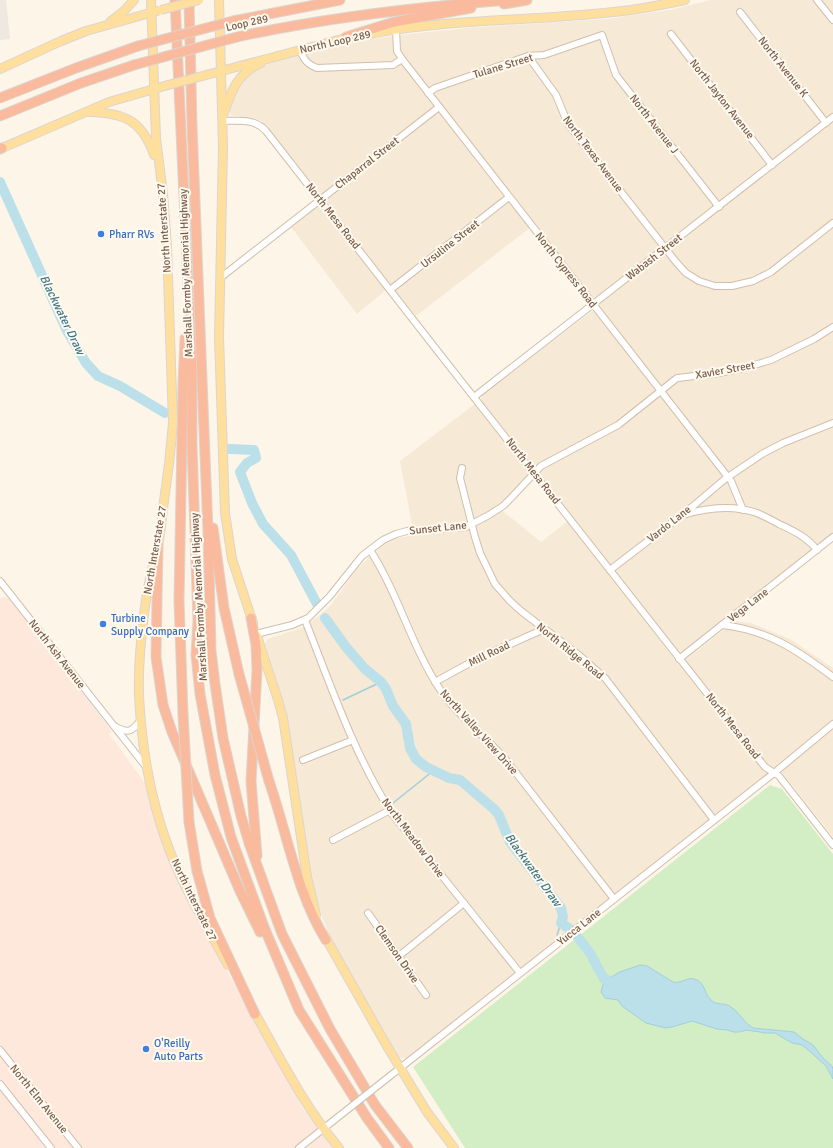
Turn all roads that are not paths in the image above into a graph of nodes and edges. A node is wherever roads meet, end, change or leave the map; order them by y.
1 (134, 0) edge
2 (151, 0) edge
3 (175, 0) edge
4 (189, 0) edge
5 (199, 0) edge
6 (219, 0) edge
7 (340, 0) edge
8 (509, 0) edge
9 (527, 0) edge
10 (685, 0) edge
11 (817, 0) edge
12 (152, 12) junction
13 (740, 12) dead end
14 (833, 20) edge
15 (105, 25) junction
16 (396, 29) junction
17 (671, 34) dead end
18 (602, 35) joint
19 (346, 38) junction
20 (300, 50) junction
21 (276, 56) junction
22 (528, 56) junction
23 (402, 59) junction
24 (0, 69) edge
25 (221, 70) junction
26 (154, 89) junction
27 (428, 93) junction
28 (0, 98) edge
29 (439, 107) junction
30 (87, 112) junction
31 (0, 116) edge
32 (833, 117) edge
33 (222, 121) junction
34 (826, 123) junction
35 (1, 149) edge
36 (772, 164) junction
37 (159, 168) junction
38 (509, 197) junction
39 (320, 199) junction
40 (719, 207) junction
41 (833, 223) edge
42 (666, 248) junction
43 (188, 271) junction
44 (220, 278) junction
45 (390, 290) junction
46 (593, 304) junction
47 (833, 327) edge
48 (660, 391) junction
49 (474, 397) junction
50 (833, 423) edge
51 (204, 447) junction
52 (462, 468) dead end
53 (534, 473) junction
54 (728, 478) junction
55 (743, 510) junction
56 (679, 517) junction
57 (472, 524) junction
58 (833, 538) edge
59 (158, 544) junction
60 (370, 550) junction
61 (817, 550) junction
62 (610, 570) junction
63 (0, 581) edge
64 (6, 589) junction
65 (0, 594) edge
66 (251, 618) junction
67 (305, 620) junction
68 (722, 625) junction
69 (544, 629) junction
70 (256, 634) junction
71 (679, 659) junction
72 (833, 677) edge
73 (435, 682) junction
74 (141, 720) junction
75 (833, 724) edge
76 (114, 726) junction
77 (353, 740) junction
78 (303, 760) dead end
79 (147, 768) junction
80 (774, 773) junction
81 (390, 810) junction
82 (714, 820) junction
83 (333, 840) dead end
84 (833, 845) edge
85 (258, 867) junction
86 (614, 899) junction
87 (464, 904) junction
88 (368, 912) dead end
89 (326, 940) junction
90 (399, 956) junction
91 (520, 973) junction
92 (426, 995) dead end
93 (299, 1010) junction
94 (255, 1014) junction
95 (0, 1050) edge
96 (401, 1068) junction
97 (0, 1084) edge
98 (323, 1129) junction
99 (51, 1148) edge
100 (78, 1148) edge
101 (299, 1148) edge
102 (339, 1148) edge
103 (389, 1148) edge
104 (408, 1148) edge
105 (454, 1148) edge

1 - 15 main road
2 - 12 main road, North Interstate 27
3 - 43 highway, Marshall Formby Memorial Highway
4 - 51 highway, Marshall Formby Memorial Highway
5 - 12 main road, bridge
6 - 25 main road
7 - 28 highway, Loop 289, bridge
8 - 31 highway, Loop 289, bridge
9 - 19 highway
10 - 16 main road, North Loop 289
11 - 14 street
12 - 15 main road
12 - 26 main road, North Interstate 27
13 - 34 street, North Avenue K
15 - 24 main road
16 - 19 main road, North Loop 289
16 - 23 street, North Cypress Road
17 - 36 street, North Jayton Avenue
18 - 22 street, Tulane Street
18 - 40 street, North Avenue J
19 - 20 main road, North Loop 289
20 - 21 main road, North Loop 289
20 - 23 street
21 - 25 main road, North Loop 289
21 - 33 main road
22 - 27 street, Tulane Street
22 - 42 street, North Texas Avenue
23 - 27 street, North Cypress Road
25 - 26 main road, North Loop 289, bridge
25 - 33 main road
26 - 30 main road, North Loop 289
26 - 37 main road, North Interstate 27
27 - 29 street, North Cypress Road
29 - 38 street, North Cypress Road
29 - 39 street, Chaparral Street
30 - 35 main road, North Loop 289
30 - 37 main road
32 - 34 street, Wabash Street
33 - 39 street, North Mesa Road
33 - 44 main road
34 - 36 street, Wabash Street
36 - 40 street, Wabash Street
37 - 59 main road, North Interstate 27
38 - 45 street, Ursuline Street
38 - 46 street, North Cypress Road
39 - 44 street, Chaparral Street
39 - 45 street, North Mesa Road
40 - 42 street, Wabash Street
41 - 42 street, North Texas Avenue
42 - 46 street, Wabash Street
43 - 93 highway, Marshall Formby Memorial Highway
43 - 94 highway, bridge
44 - 66 main road
45 - 49 street, North Mesa Road
46 - 48 street, North Cypress Road
46 - 49 street, Wabash Street
47 - 48 street, Xavier Street
48 - 53 street, Sunset Lane
48 - 54 street, North Cypress Road
49 - 53 street, North Mesa Road
50 - 54 street, Vardo Lane
51 - 85 highway, Marshall Formby Memorial Highway
51 - 89 highway, bridge
52 - 57 street, North Ridge Road
53 - 57 street, Sunset Lane
53 - 62 street, North Mesa Road
54 - 55 street, North Cypress Road
54 - 56 street, Vardo Lane
55 - 56 street
55 - 61 street
56 - 62 street, Vardo Lane
57 - 60 street, Sunset Lane
57 - 69 street, North Ridge Road
58 - 61 street, Vega Lane
59 - 74 main road, North Interstate 27
59 - 93 highway
60 - 67 street, Sunset Lane
60 - 73 street, North Valley View Drive
61 - 68 street, Vega Lane
62 - 71 street, North Mesa Road
63 - 64 street, North Ash Avenue
64 - 65 street
64 - 76 street, North Ash Avenue
66 - 70 main road
66 - 85 highway
67 - 70 street, Sunset Lane
67 - 77 street, North Meadow Drive
68 - 71 street, Vega Lane
68 - 72 street
69 - 73 street, Mill Road
69 - 82 street, North Ridge Road
70 - 89 main road
71 - 80 street, North Mesa Road
73 - 86 street, North Valley View Drive
74 - 76 street
74 - 79 main road, North Interstate 27
75 - 80 street, Yucca Lane
76 - 79 street, North Ash Avenue
77 - 78 street
77 - 81 street, North Meadow Drive
79 - 94 main road, North Interstate 27
80 - 82 street, Yucca Lane
80 - 84 street, North Mesa Road
81 - 83 street
81 - 87 street, North Meadow Drive
82 - 86 street, Yucca Lane
85 - 104 highway, Marshall Formby Memorial Highway
86 - 91 street, Yucca Lane
87 - 90 street
87 - 91 street, North Meadow Drive
88 - 90 street, Clemson Drive
89 - 96 main road
90 - 92 street, Clemson Drive
91 - 96 street, Yucca Lane
93 - 103 highway, Marshall Formby Memorial Highway
94 - 98 main road, North Interstate 27
95 - 100 street, North Elm Avenue
96 - 98 street, Yucca Lane, bridge
96 - 105 main road
97 - 99 street, North Elm Avenue
98 - 101 street, Yucca Lane
98 - 102 main road, North Interstate 27

